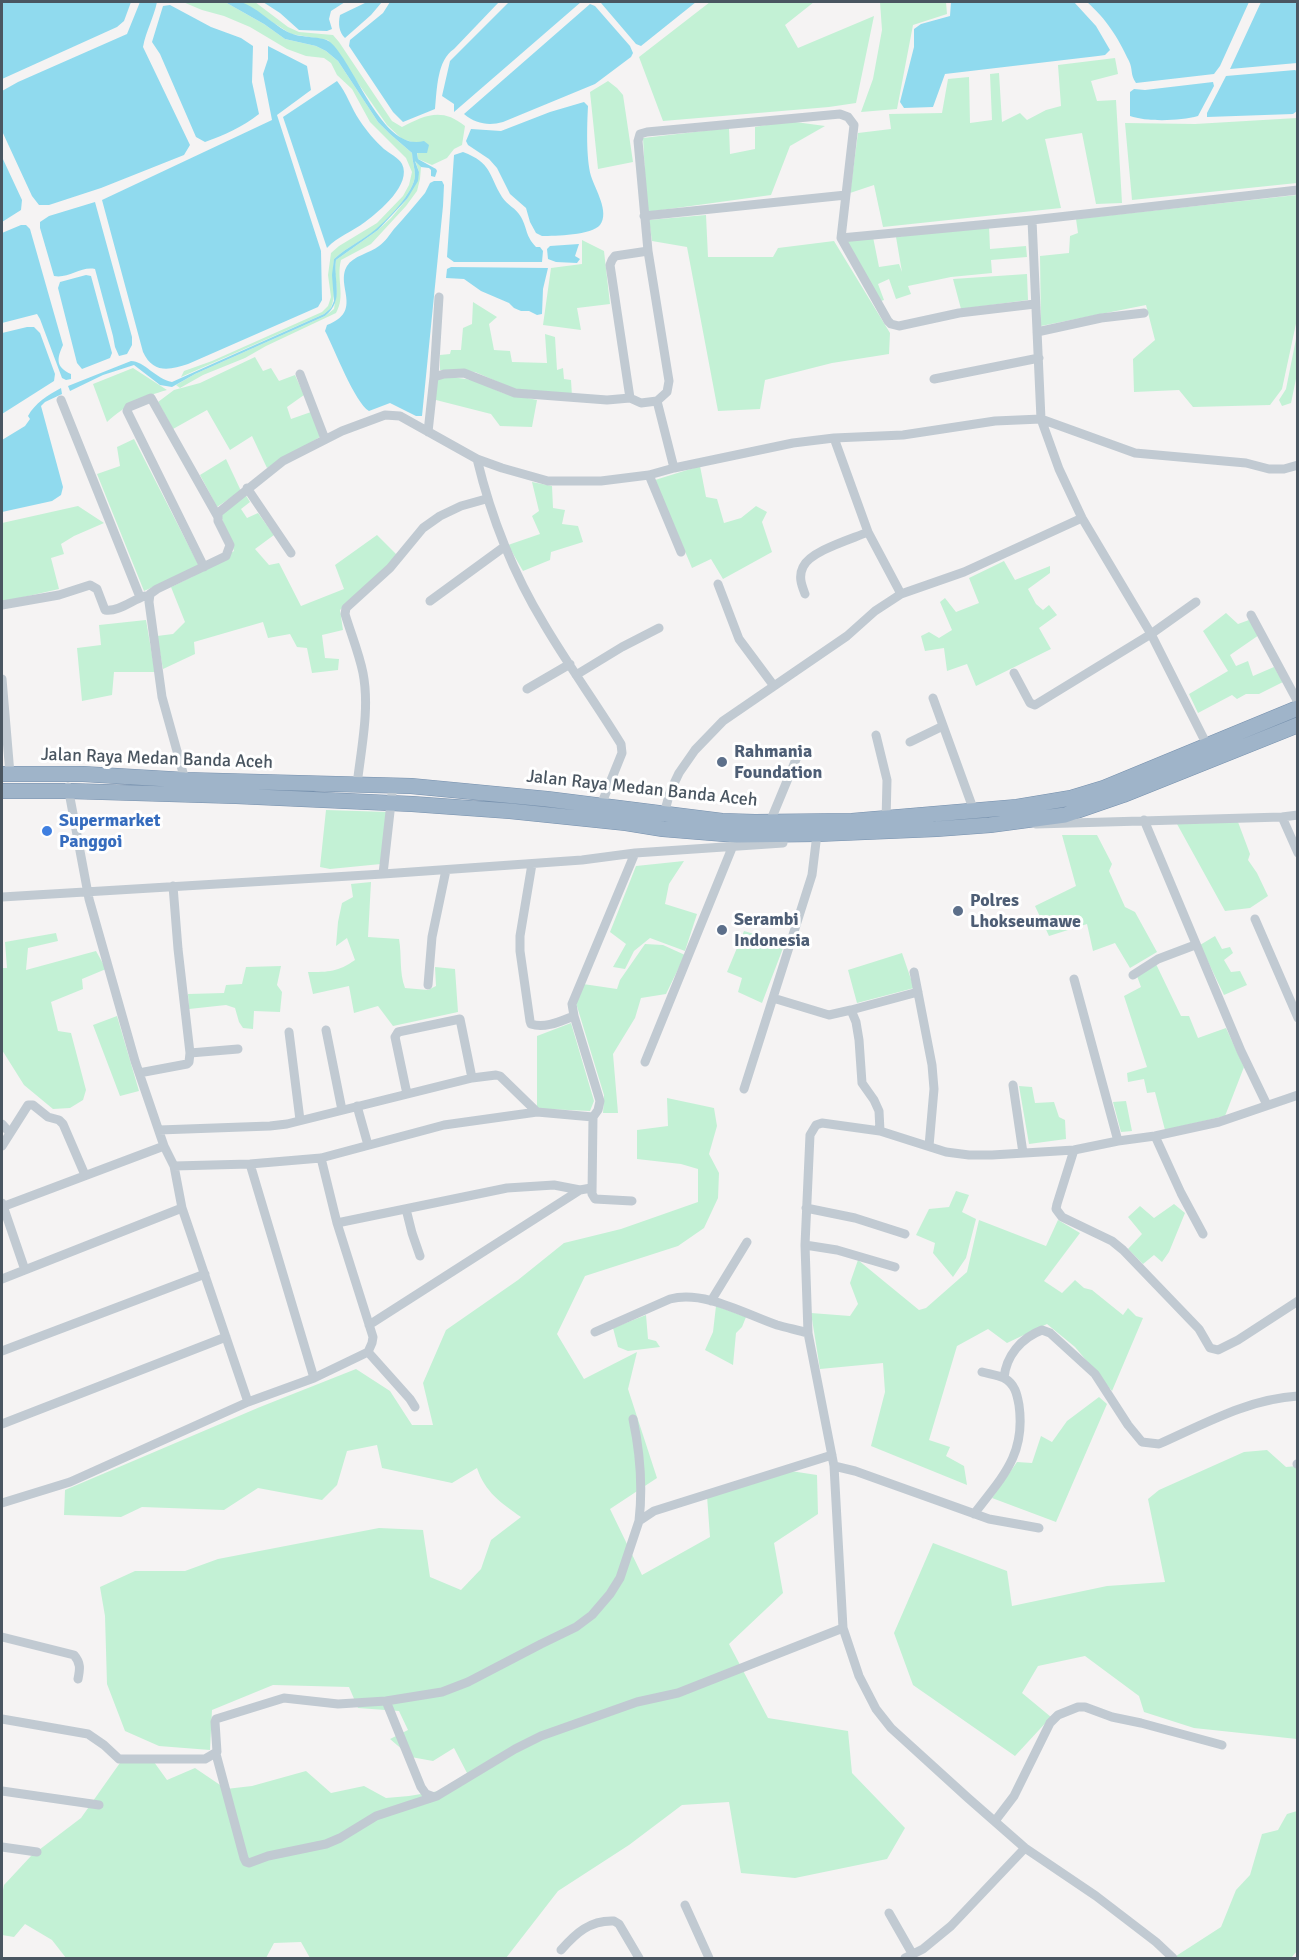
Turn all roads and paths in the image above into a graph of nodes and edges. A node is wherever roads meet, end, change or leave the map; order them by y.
1 (1298, 190) edge
2 (846, 195) junction
3 (644, 216) junction
4 (1032, 220) junction
5 (841, 238) junction
6 (648, 251) junction
7 (439, 297) dead end
8 (1035, 304) junction
9 (1144, 313) dead end
10 (1037, 332) junction
11 (1038, 358) junction
12 (300, 374) dead end
13 (434, 377) junction
14 (934, 379) dead end
15 (630, 398) junction
16 (61, 400) dead end
17 (657, 401) junction
18 (1041, 419) junction
19 (428, 432) junction
20 (834, 438) junction
21 (325, 439) junction
22 (477, 459) junction
23 (1298, 465) edge
24 (674, 468) junction
25 (649, 475) junction
26 (247, 488) junction
27 (486, 499) junction
28 (218, 517) junction
29 (1082, 518) junction
30 (868, 532) junction
31 (504, 547) junction
32 (681, 552) dead end
33 (291, 553) dead end
34 (204, 567) junction
35 (718, 584) dead end
36 (150, 594) junction
37 (805, 594) dead end
38 (901, 594) junction
39 (140, 597) junction
40 (430, 601) dead end
41 (1196, 602) dead end
42 (2, 605) edge
43 (1251, 615) dead end
44 (659, 628) dead end
45 (1151, 634) junction
46 (570, 664) junction
47 (1014, 672) dead end
48 (576, 675) junction
49 (2, 679) edge
50 (774, 686) junction
51 (527, 689) dead end
52 (933, 698) dead end
53 (1298, 702) edge
54 (1298, 708) edge
55 (1298, 725) edge
56 (943, 726) junction
57 (876, 735) dead end
58 (910, 742) dead end
59 (1207, 745) junction
60 (800, 752) dead end
61 (6, 774) edge
62 (67, 774) junction
63 (185, 780) junction
64 (357, 785) junction
65 (393, 786) junction
66 (2, 791) edge
67 (69, 791) junction
68 (392, 804) junction
69 (602, 805) junction
70 (974, 811) junction
71 (664, 814) junction
72 (1298, 814) edge
73 (1282, 817) junction
74 (1144, 820) junction
75 (1025, 821) junction
76 (887, 824) junction
77 (760, 826) junction
78 (817, 834) junction
79 (782, 835) junction
80 (734, 842) junction
81 (635, 852) junction
82 (1298, 853) edge
83 (532, 864) junction
84 (446, 870) junction
85 (383, 874) junction
86 (173, 886) junction
87 (87, 891) junction
88 (2, 897) edge
89 (1255, 919) dead end
90 (1196, 945) junction
91 (914, 972) dead end
92 (1133, 975) dead end
93 (1074, 979) dead end
94 (428, 985) dead end
95 (918, 992) junction
96 (773, 998) junction
97 (851, 1010) junction
98 (574, 1016) junction
99 (1298, 1018) edge
100 (326, 1030) dead end
101 (289, 1032) dead end
102 (238, 1049) dead end
103 (190, 1053) junction
104 (645, 1062) dead end
105 (139, 1072) junction
106 (472, 1078) junction
107 (1013, 1085) dead end
108 (744, 1089) dead end
109 (407, 1094) junction
110 (1297, 1095) edge
111 (1267, 1105) junction
112 (357, 1106) junction
113 (342, 1110) junction
114 (537, 1112) junction
115 (593, 1117) junction
116 (300, 1120) junction
117 (2, 1124) edge
118 (159, 1130) junction
119 (880, 1131) junction
120 (10, 1133) junction
121 (1155, 1136) junction
122 (1118, 1141) junction
123 (2, 1146) edge
124 (164, 1146) junction
125 (368, 1146) junction
126 (929, 1146) junction
127 (1074, 1150) junction
128 (1023, 1153) junction
129 (321, 1158) junction
130 (249, 1164) junction
131 (174, 1166) junction
132 (85, 1175) junction
133 (591, 1188) junction
134 (580, 1190) junction
135 (632, 1201) dead end
136 (2, 1205) edge
137 (182, 1208) junction
138 (806, 1208) junction
139 (406, 1209) junction
140 (337, 1223) junction
141 (904, 1234) dead end
142 (1203, 1234) dead end
143 (747, 1242) dead end
144 (805, 1245) junction
145 (420, 1256) dead end
146 (895, 1267) dead end
147 (26, 1270) junction
148 (205, 1274) junction
149 (2, 1280) edge
150 (711, 1301) junction
151 (1298, 1301) edge
152 (369, 1325) junction
153 (595, 1332) dead end
154 (808, 1333) junction
155 (226, 1337) junction
156 (2, 1351) edge
157 (368, 1352) junction
158 (982, 1372) dead end
159 (314, 1378) junction
160 (1004, 1378) junction
161 (1298, 1396) edge
162 (248, 1402) junction
163 (415, 1407) dead end
164 (633, 1419) dead end
165 (2, 1424) edge
166 (832, 1455) junction
167 (834, 1466) junction
168 (2, 1503) edge
169 (974, 1514) junction
170 (639, 1521) junction
171 (1039, 1528) dead end
172 (843, 1628) junction
173 (2, 1637) edge
174 (78, 1679) dead end
175 (386, 1701) junction
176 (2, 1719) edge
177 (1222, 1745) dead end
178 (216, 1754) junction
179 (2, 1791) edge
180 (434, 1797) junction
181 (99, 1805) dead end
182 (995, 1821) junction
183 (2, 1847) edge
184 (1025, 1848) junction
185 (37, 1852) dead end
186 (685, 1905) dead end
187 (889, 1913) dead end
188 (923, 1949) junction
189 (561, 1950) dead end
190 (909, 1957) edge
191 (639, 1959) edge
192 (709, 1959) edge
193 (930, 1959) edge
194 (1173, 1959) edge

1 - 4 street
2 - 3 street
2 - 3 street
2 - 5 street
3 - 6 street
4 - 5 street
4 - 8 street
5 - 8 street
6 - 15 street
6 - 17 street
7 - 13 street
8 - 10 street
9 - 10 street
10 - 11 street
11 - 14 street
11 - 18 street
12 - 21 street
13 - 15 street
13 - 19 street
15 - 17 street
16 - 39 street
17 - 24 street
18 - 20 street
18 - 23 street
18 - 29 street
19 - 21 street
19 - 22 street
20 - 24 street
20 - 30 street
21 - 26 street
22 - 25 street
22 - 27 street
24 - 25 street
25 - 32 street
26 - 28 street
26 - 33 street
27 - 31 street
27 - 64 street
28 - 34 street
28 - 34 street
29 - 38 street
29 - 45 street
30 - 37 street
30 - 38 street
31 - 40 street
31 - 46 street
34 - 36 street
35 - 50 street
36 - 39 street
36 - 63 street
38 - 50 street
39 - 42 street
41 - 45 street
43 - 53 street
44 - 48 street
45 - 47 street
45 - 59 street
46 - 48 street
46 - 51 street
48 - 69 street
49 - 61 street
50 - 71 street
52 - 56 street
54 - 59 highway, Jalan Raya Medan Banda Aceh
55 - 75 highway, Jalan Raya Medan Banda Aceh
56 - 58 street
56 - 70 street
57 - 76 street
59 - 70 highway, Jalan Raya Medan Banda Aceh
60 - 77 street
61 - 62 highway, Jalan Raya Medan Banda Aceh
62 - 63 highway, Jalan Raya Medan Banda Aceh
62 - 67 street
63 - 64 highway, Jalan Raya Medan Banda Aceh
64 - 65 highway, Jalan Raya Medan Banda Aceh
65 - 68 street
65 - 69 highway, Jalan Raya Medan Banda Aceh
66 - 67 highway, Jalan Raya Medan Banda Aceh
67 - 68 highway, Jalan Raya Medan Banda Aceh
67 - 87 street
68 - 80 highway, Jalan Raya Medan Banda Aceh
68 - 85 street
69 - 71 highway, Jalan Raya Medan Banda Aceh
70 - 76 highway, Jalan Raya Medan Banda Aceh
71 - 77 highway, Jalan Raya Medan Banda Aceh
72 - 73 street
73 - 74 street
73 - 82 street
74 - 75 street
74 - 90 street
75 - 76 highway, Jalan Raya Medan Banda Aceh
76 - 77 highway, Jalan Raya Medan Banda Aceh
76 - 78 highway, Jalan Raya Medan Banda Aceh
77 - 79 highway, Jalan Raya Medan Banda Aceh
77 - 80 highway, Jalan Raya Medan Banda Aceh
78 - 79 highway, Jalan Raya Medan Banda Aceh
78 - 96 street
79 - 80 street
80 - 81 street
80 - 104 street
81 - 83 street
81 - 98 street
83 - 84 street
83 - 98 street
84 - 85 street
84 - 94 street
85 - 86 street
86 - 87 street
86 - 103 street
87 - 88 street
87 - 105 street
89 - 99 street
90 - 92 street
90 - 111 street
91 - 95 street
93 - 122 street
95 - 97 street
95 - 126 street
96 - 97 street
96 - 108 street
97 - 119 street
98 - 115 street
100 - 113 street
101 - 116 street
102 - 103 street
103 - 105 street
105 - 118 street
106 - 109 street
106 - 109 street
106 - 114 street
107 - 128 street
109 - 112 street
110 - 111 street
111 - 121 street
112 - 113 street
112 - 125 street
113 - 116 street
114 - 115 street
114 - 125 street
115 - 133 street
116 - 118 street
117 - 120 street
118 - 124 street
119 - 126 street
119 - 138 street
120 - 123 street
120 - 132 street
121 - 122 street
121 - 142 street
122 - 127 street
124 - 131 street
124 - 132 street
125 - 129 street
126 - 128 street
127 - 128 street
127 - 151 street
129 - 130 street
129 - 140 street
130 - 131 street
130 - 159 street
131 - 137 street
132 - 136 street
133 - 134 street
133 - 135 street
134 - 139 street
134 - 152 street
136 - 147 street
137 - 147 street
137 - 148 street
138 - 141 street
138 - 144 street
139 - 140 street
139 - 145 street
140 - 152 street
143 - 150 street
144 - 146 street
144 - 154 street
147 - 149 street
148 - 155 street
148 - 156 street
150 - 153 street
150 - 154 street
152 - 157 street
154 - 166 street
155 - 162 street
155 - 165 street
157 - 159 street
157 - 163 street
158 - 160 street
159 - 162 street
160 - 161 street
160 - 169 street
162 - 168 street
164 - 170 street
166 - 167 street
166 - 170 street
167 - 169 street
167 - 172 street
169 - 171 street
170 - 175 street
172 - 180 street
172 - 182 street
173 - 174 street
175 - 178 street
175 - 180 street
176 - 178 street
177 - 182 street
178 - 180 street
179 - 181 street
182 - 184 street
183 - 185 street
184 - 188 street
184 - 194 street
186 - 192 street
187 - 190 street
188 - 190 street
188 - 193 street
189 - 191 street

